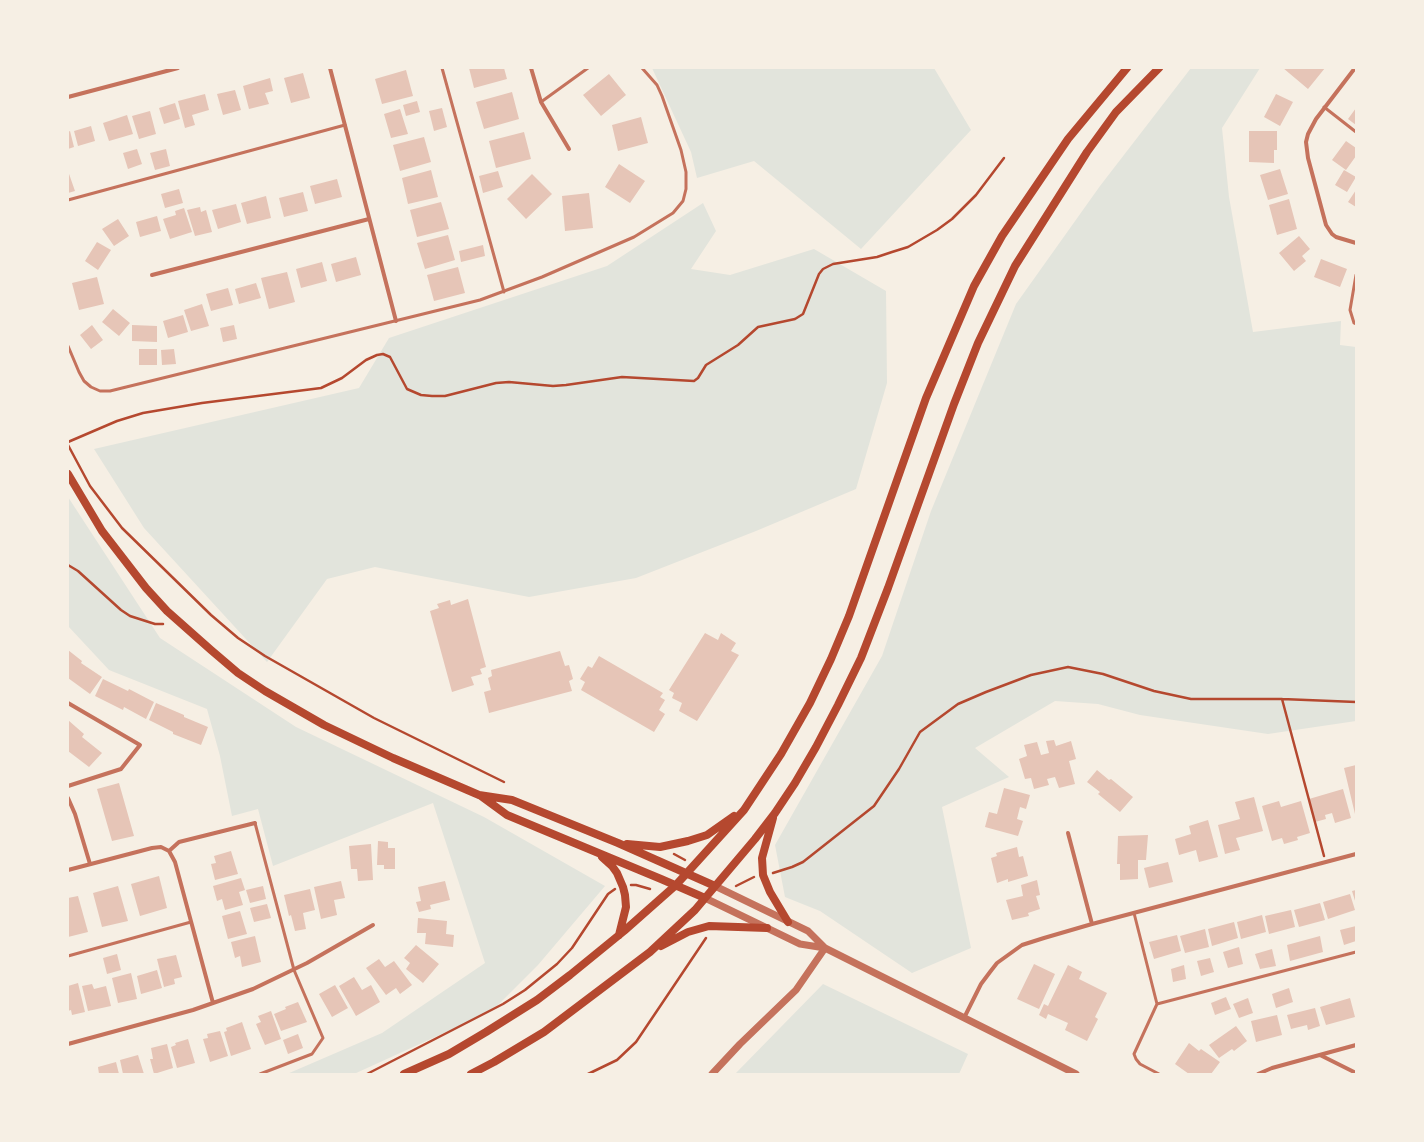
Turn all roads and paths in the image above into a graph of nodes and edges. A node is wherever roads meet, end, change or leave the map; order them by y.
1 (178, 68) edge
2 (330, 68) edge
3 (442, 68) edge
4 (531, 68) edge
5 (588, 68) edge
6 (642, 68) edge
7 (1127, 68) edge
8 (1159, 68) edge
9 (1355, 68) edge
10 (68, 97) edge
11 (542, 102) junction
12 (1324, 107) junction
13 (345, 125) junction
14 (1356, 132) edge
15 (568, 148) dead end
16 (1004, 158) dead end
17 (68, 200) edge
18 (369, 219) junction
19 (1356, 244) edge
20 (1356, 274) edge
21 (152, 275) dead end
22 (504, 292) junction
23 (396, 321) junction
24 (1356, 324) edge
25 (68, 346) edge
26 (68, 442) edge
27 (68, 445) edge
28 (68, 474) edge
29 (68, 565) edge
30 (163, 624) dead end
31 (1282, 699) junction
32 (1356, 702) edge
33 (68, 703) edge
34 (504, 782) dead end
35 (68, 786) edge
36 (479, 794) junction
37 (68, 798) edge
38 (744, 810) junction
39 (774, 813) junction
40 (255, 823) joint
41 (1068, 834) dead end
42 (618, 844) junction
43 (169, 851) junction
44 (598, 853) junction
45 (1356, 854) edge
46 (680, 858) dead end
47 (685, 860) dead end
48 (1326, 862) junction
49 (90, 864) junction
50 (68, 870) edge
51 (687, 874) junction
52 (768, 874) dead end
53 (757, 876) dead end
54 (632, 885) dead end
55 (676, 885) junction
56 (737, 885) dead end
57 (653, 886) dead end
58 (715, 886) junction
59 (617, 888) dead end
60 (650, 889) junction
61 (654, 892) dead end
62 (705, 898) junction
63 (1134, 913) junction
64 (191, 922) junction
65 (788, 922) junction
66 (1092, 924) junction
67 (373, 925) dead end
68 (767, 928) junction
69 (708, 934) dead end
70 (619, 936) junction
71 (825, 948) junction
72 (650, 952) junction
73 (1356, 952) edge
74 (68, 956) edge
75 (294, 970) junction
76 (212, 1003) junction
77 (1158, 1004) junction
78 (963, 1018) junction
79 (68, 1044) edge
80 (1356, 1045) edge
81 (1320, 1055) junction
82 (1356, 1073) edge
83 (260, 1074) edge
84 (367, 1074) edge
85 (404, 1074) edge
86 (470, 1074) edge
87 (588, 1074) edge
88 (712, 1074) edge
89 (1076, 1074) edge
90 (1159, 1074) edge
91 (1258, 1074) edge

1 - 10 street
2 - 13 street
3 - 22 lane
4 - 11 street
5 - 11 lane
6 - 22 lane
7 - 38 main road
8 - 39 main road
9 - 12 street
11 - 15 street
12 - 14 lane
12 - 19 street
13 - 17 lane
13 - 18 street
16 - 26 path
18 - 21 street
18 - 23 street
20 - 24 lane
22 - 23 lane
23 - 25 lane
27 - 34 path
28 - 36 main road
29 - 30 path
31 - 32 path
31 - 48 path
31 - 52 path
33 - 35 street
36 - 42 main road
36 - 44 main road
37 - 49 street
38 - 42 main road
38 - 51 main road
39 - 58 main road
39 - 65 main road
40 - 43 street
40 - 75 lane
41 - 66 street
42 - 51 main road
43 - 49 street
43 - 64 street
44 - 55 main road
44 - 70 main road
45 - 48 street
46 - 47 path
48 - 63 street
49 - 50 street
51 - 55 main road
51 - 58 main road
53 - 56 path
54 - 60 path
55 - 62 main road
55 - 70 main road
57 - 60 path
58 - 62 main road
58 - 65 street
59 - 84 path
60 - 61 path
62 - 68 street
62 - 72 main road
63 - 66 street
63 - 77 lane
64 - 74 lane
64 - 76 street
65 - 71 street
66 - 78 street
67 - 75 street
68 - 71 street
68 - 72 main road
69 - 87 path
70 - 85 main road
71 - 78 street
71 - 88 street
72 - 86 main road
73 - 77 lane
75 - 76 street
75 - 83 lane
76 - 79 street
77 - 90 lane
78 - 89 street
80 - 81 street
81 - 82 street
81 - 91 street

